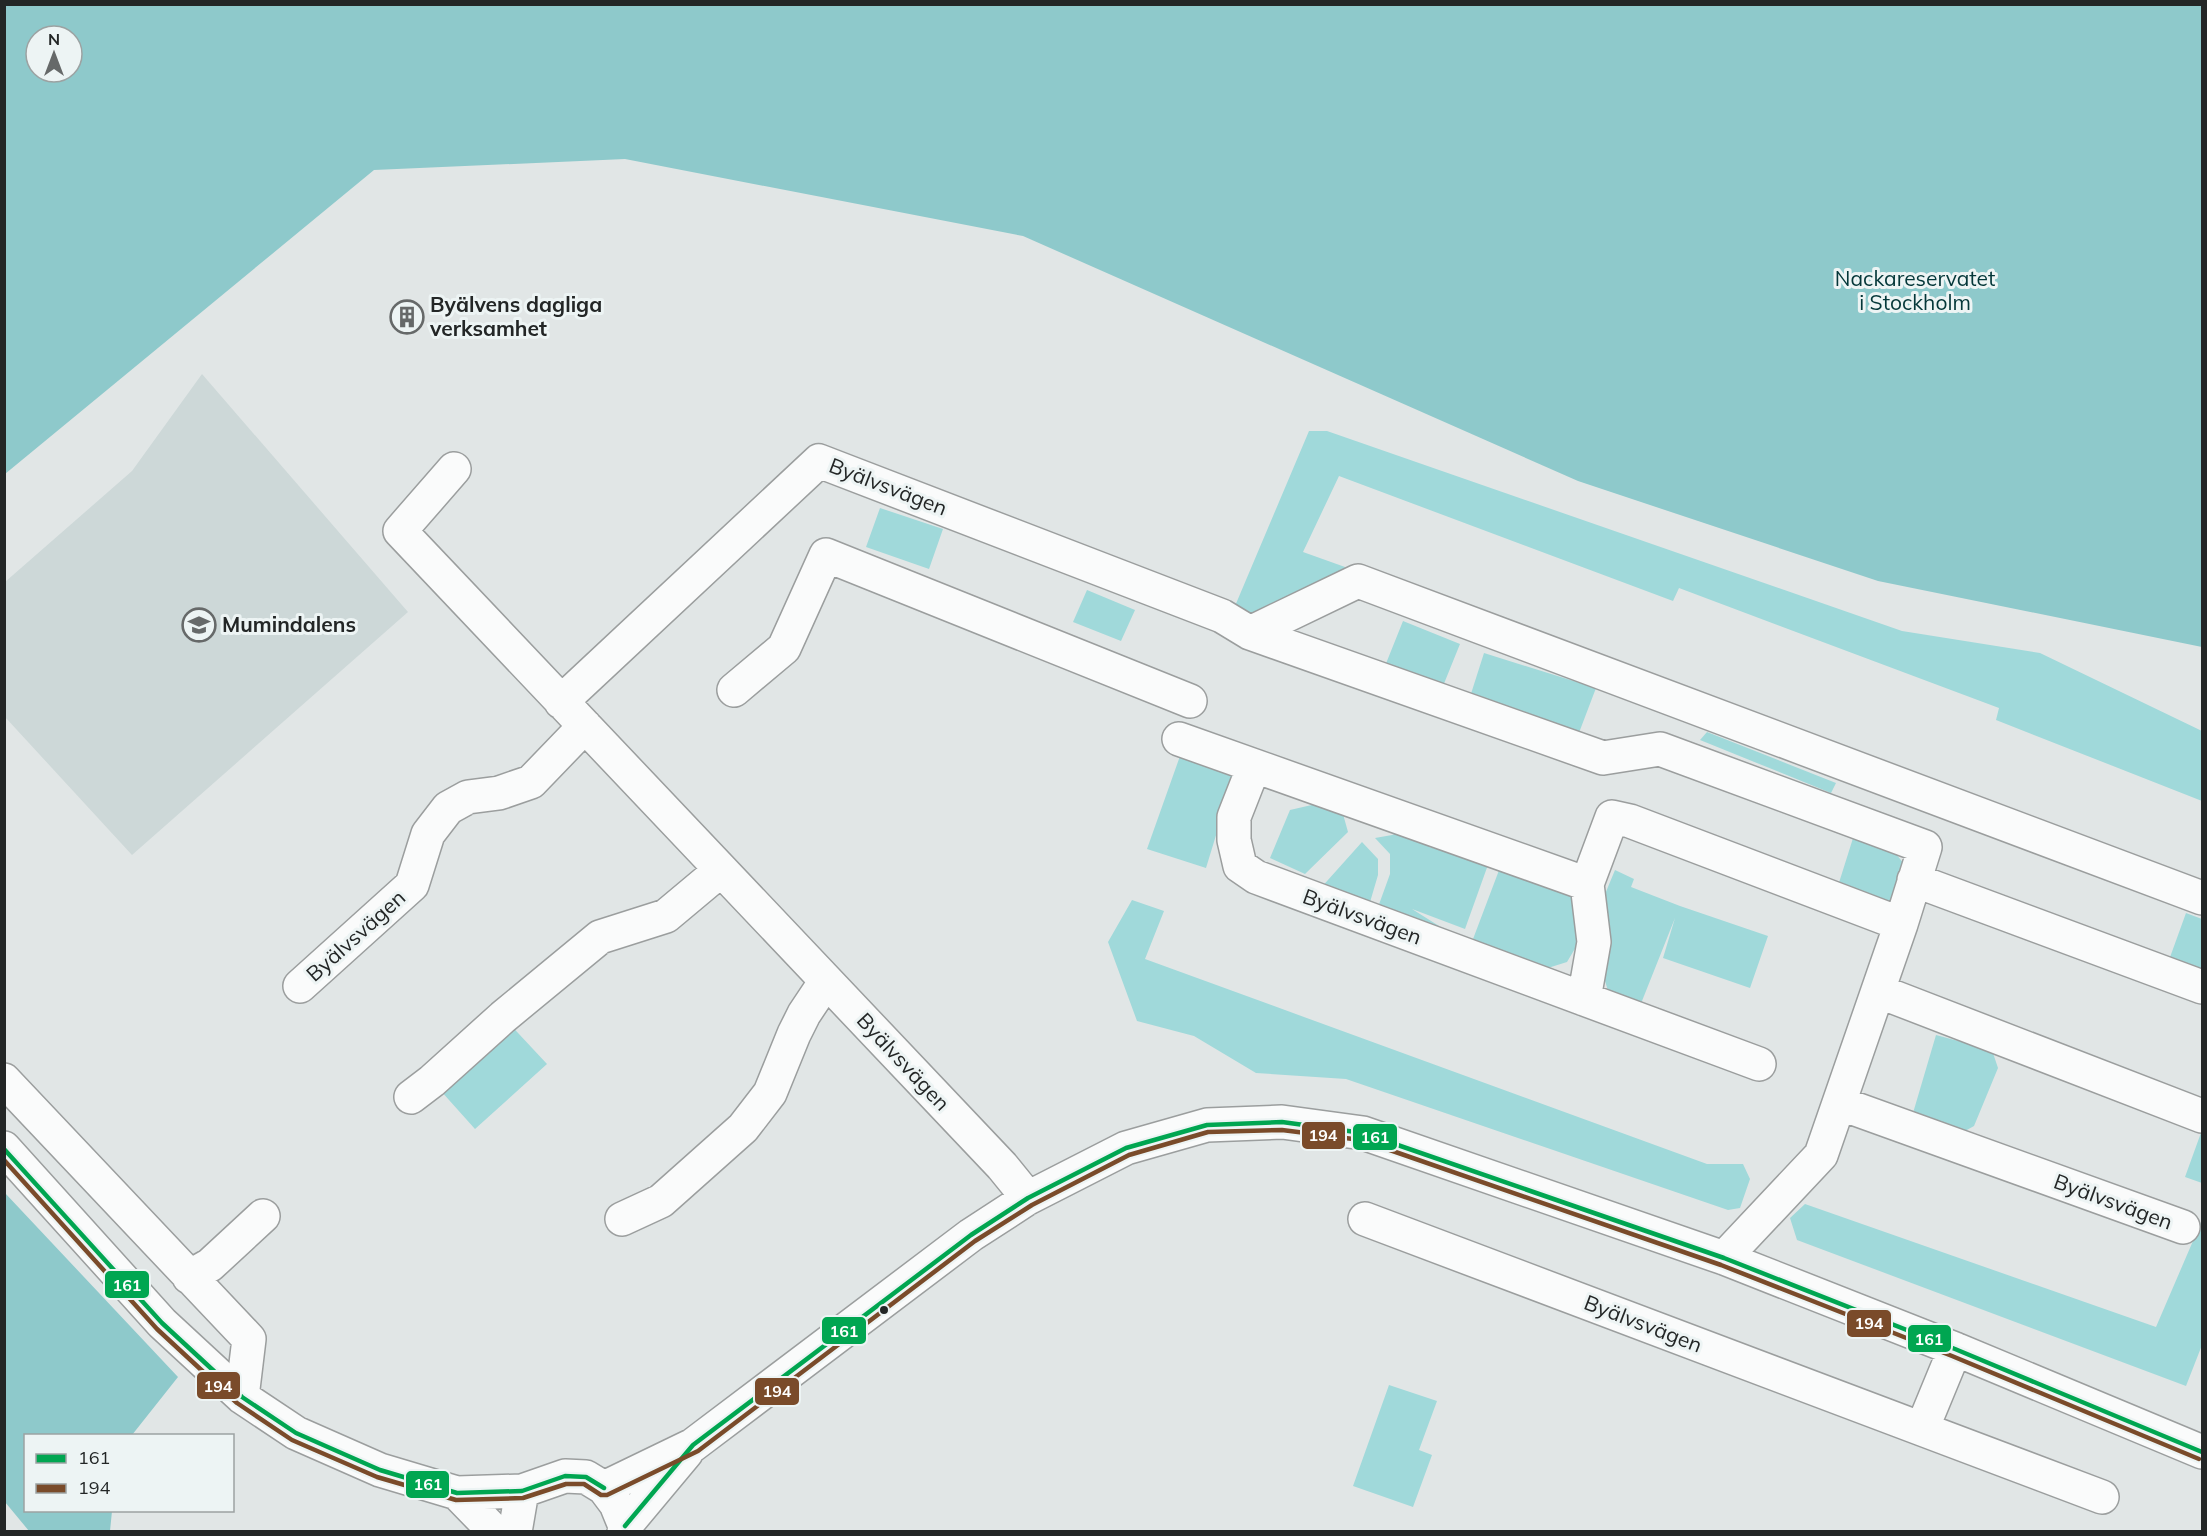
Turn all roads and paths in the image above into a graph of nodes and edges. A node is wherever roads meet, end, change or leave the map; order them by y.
1 (454, 469) dead end
2 (1250, 633) junction
3 (734, 690) dead end
4 (1668, 697) junction
5 (1190, 701) dead end
6 (561, 702) junction
7 (585, 726) junction
8 (1179, 739) dead end
9 (1660, 749) junction
10 (1254, 766) junction
11 (1868, 772) junction
12 (1851, 819) junction
13 (721, 870) junction
14 (1914, 880) junction
15 (1587, 884) junction
16 (2202, 898) edge
17 (1901, 924) junction
18 (826, 981) junction
19 (300, 986) dead end
20 (2202, 987) edge
21 (1878, 991) junction
22 (1584, 999) junction
23 (1759, 1064) dead end
24 (4, 1080) edge
25 (411, 1097) dead end
26 (1839, 1103) junction
27 (2202, 1116) edge
28 (4, 1148) edge
29 (1028, 1198) junction
30 (263, 1216) dead end
31 (622, 1219) dead end
32 (1365, 1219) dead end
33 (2183, 1227) dead end
34 (1724, 1258) junction
35 (189, 1276) junction
36 (1955, 1349) junction
37 (242, 1397) junction
38 (1922, 1429) junction
39 (693, 1445) junction
40 (2202, 1452) edge
41 (604, 1488) junction
42 (522, 1491) junction
43 (457, 1493) junction
44 (2102, 1497) dead end
45 (625, 1528) edge
46 (495, 1532) edge
47 (515, 1532) edge

1 - 6 street, Byälvsvägen
2 - 4 street
2 - 6 street, Byälvsvägen
2 - 9 street, Byälvsvägen
3 - 5 street
4 - 9 street
4 - 11 street
6 - 7 street, Byälvsvägen
7 - 13 street, Byälvsvägen
7 - 19 street, Byälvsvägen
8 - 10 street
9 - 12 street, Byälvsvägen
10 - 15 street
10 - 22 street, Byälvsvägen
11 - 12 street
11 - 16 street
12 - 14 street, Byälvsvägen
13 - 18 street, Byälvsvägen
13 - 25 street
14 - 17 street, Byälvsvägen
14 - 20 street
15 - 17 street
15 - 22 street
17 - 21 street, Byälvsvägen
18 - 29 street, Byälvsvägen
18 - 31 street
21 - 26 street, Byälvsvägen
21 - 27 street
22 - 23 street, Byälvsvägen
24 - 35 street
26 - 33 street, Byälvsvägen
26 - 34 street, Byälvsvägen
28 - 37 street
29 - 34 street
29 - 39 street
30 - 35 street
32 - 38 street, Byälvsvägen
34 - 36 street
35 - 37 street
36 - 38 street
36 - 40 street
37 - 43 street
38 - 44 street, Byälvsvägen
39 - 41 street
39 - 45 street
41 - 42 street
41 - 45 street
42 - 43 street
42 - 47 street
43 - 46 street

